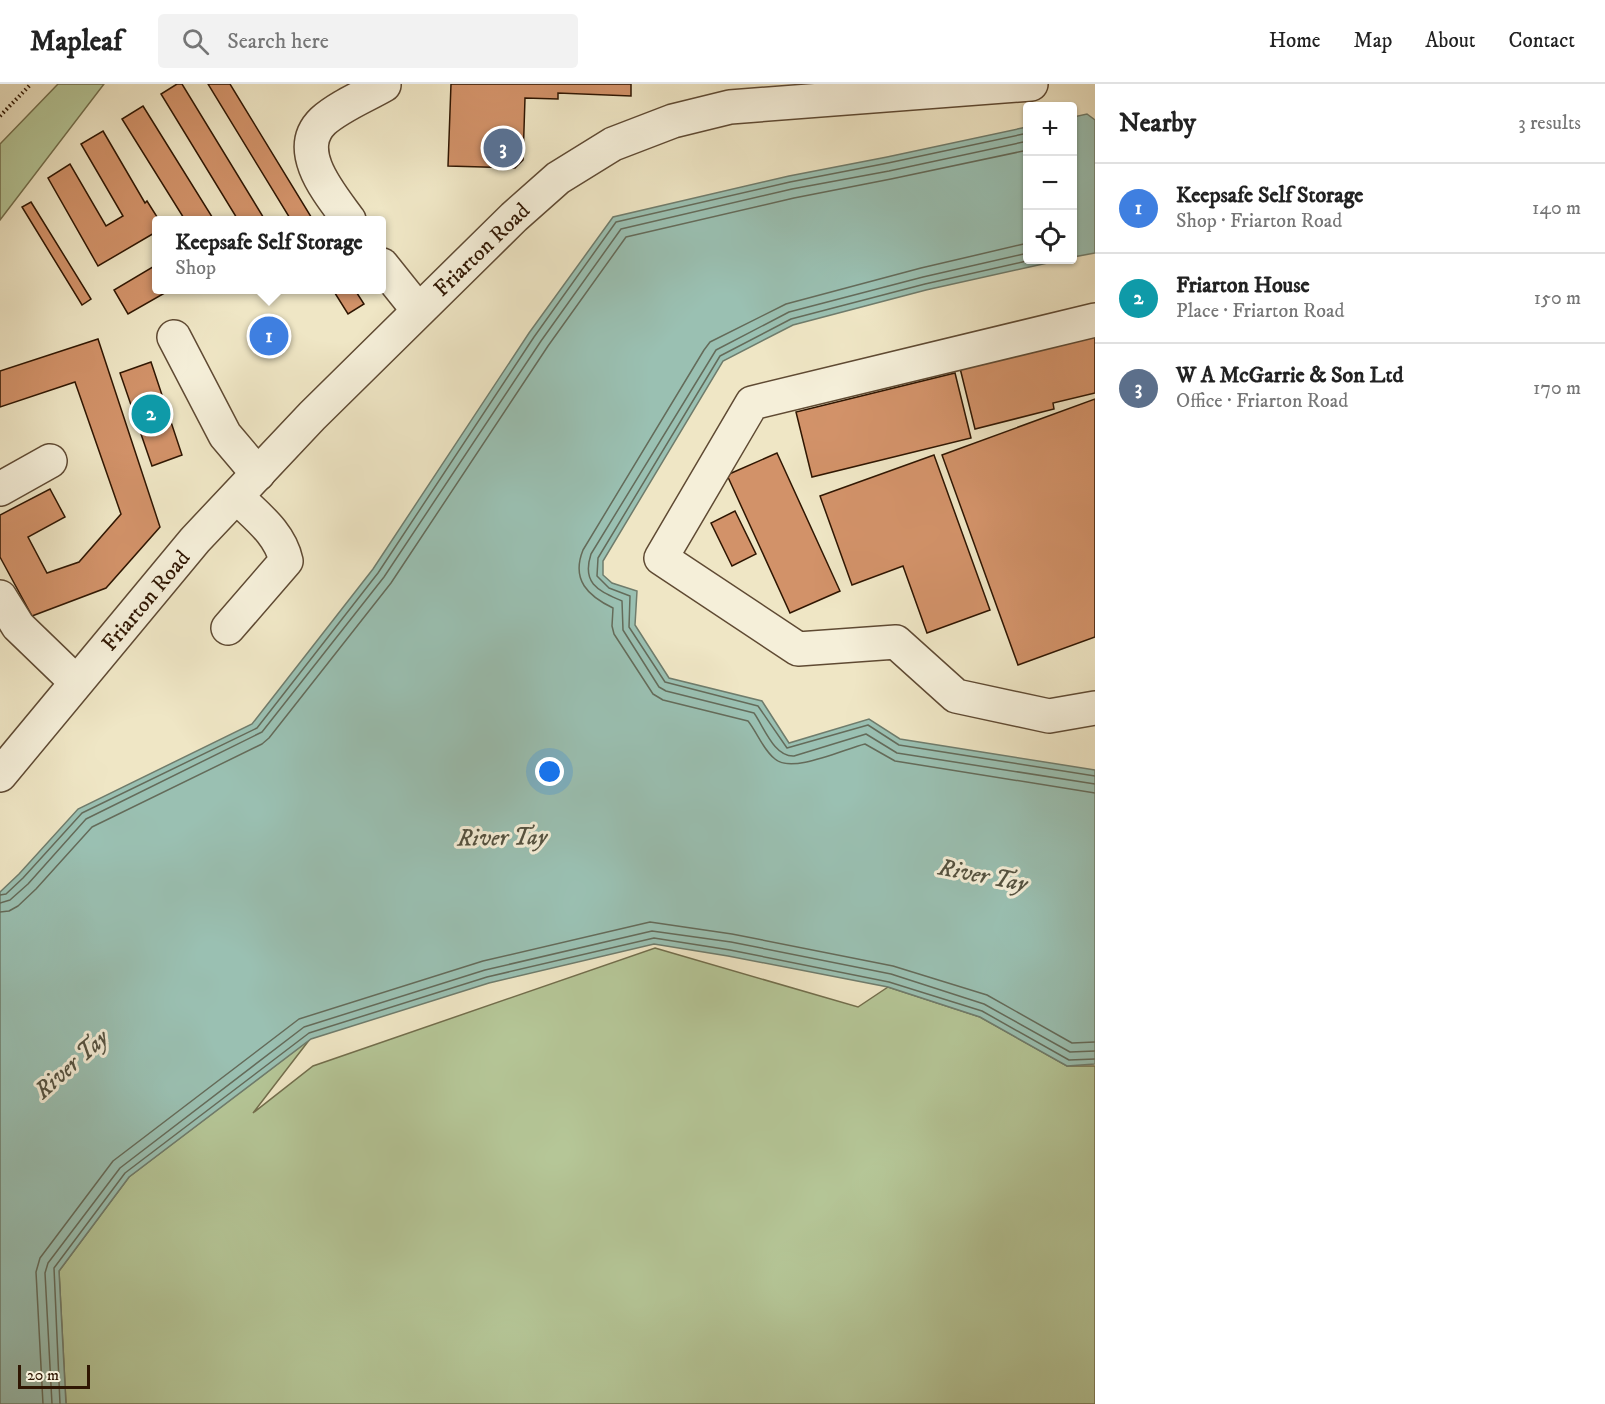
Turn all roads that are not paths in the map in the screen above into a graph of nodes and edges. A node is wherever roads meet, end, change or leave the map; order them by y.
1 (1030, 84) edge
2 (384, 85) edge
3 (346, 216) edge
4 (386, 271) edge
5 (418, 310) junction
6 (1095, 320) edge
7 (174, 337) dead end
8 (50, 461) dead end
9 (247, 485) junction
10 (0, 489) edge
11 (0, 597) edge
12 (228, 628) dead end
13 (76, 682) junction
14 (1095, 708) edge
15 (0, 775) edge

1 - 5 street, Friarton Road
2 - 3 street
4 - 5 street
5 - 9 street, Friarton Road
6 - 14 street
7 - 9 street
8 - 10 street
9 - 12 street
9 - 13 street, Friarton Road
11 - 13 street
13 - 15 street, Friarton Road

